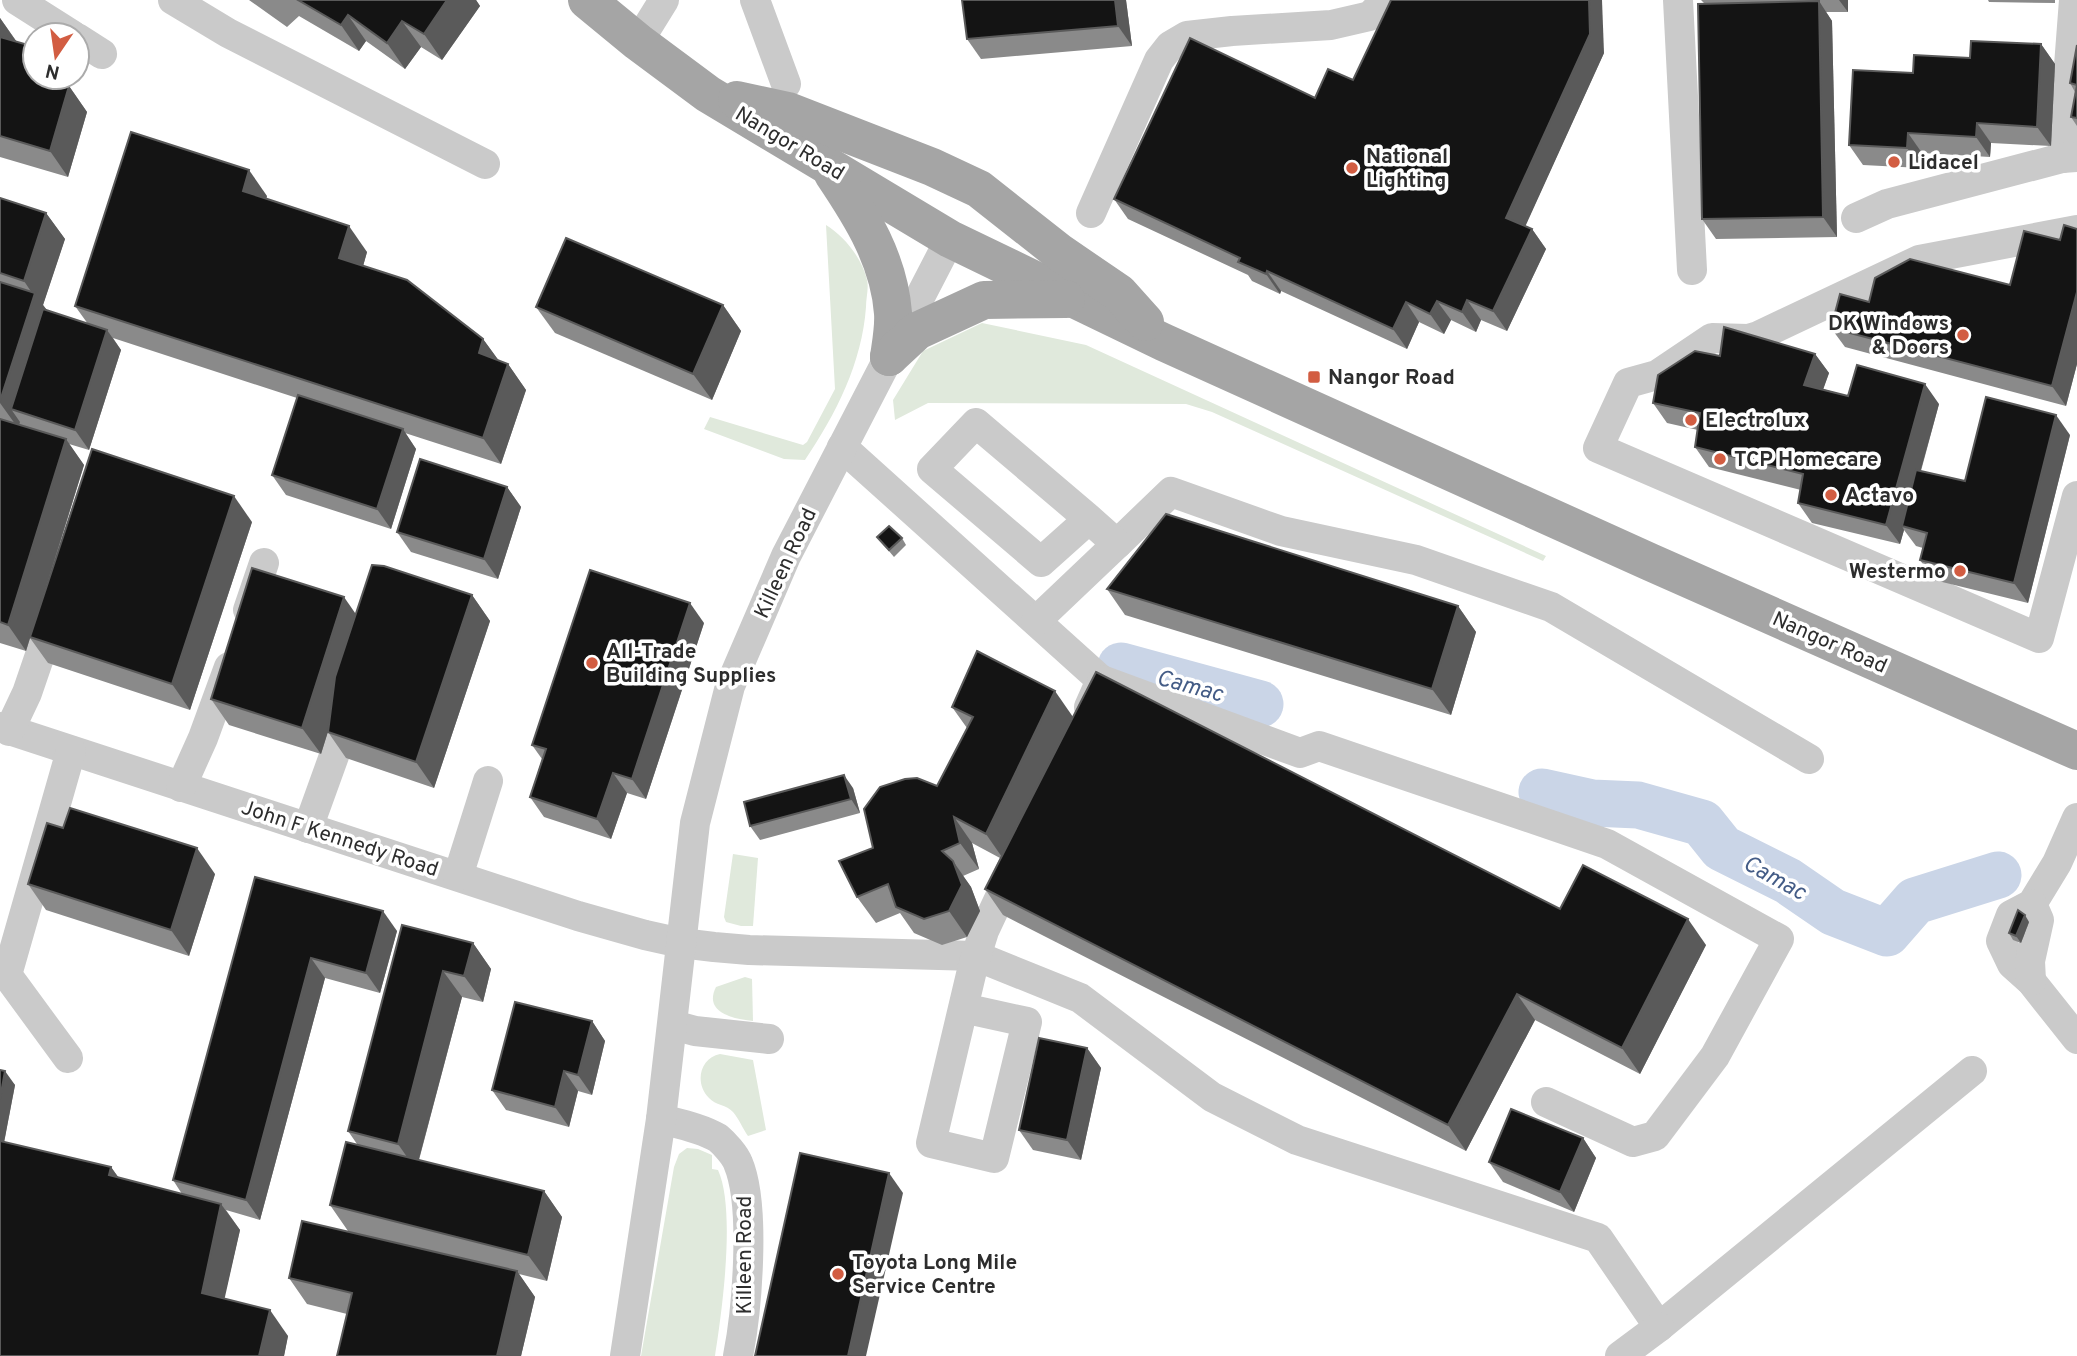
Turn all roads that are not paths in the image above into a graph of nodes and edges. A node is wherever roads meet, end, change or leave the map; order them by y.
1 (17, 0) edge
2 (173, 0) edge
3 (587, 0) edge
4 (664, 0) edge
5 (755, 0) edge
6 (1386, 0) edge
7 (1678, 0) edge
8 (2074, 0) edge
9 (50, 21) edge
10 (638, 42) junction
11 (91, 47) edge
12 (102, 54) dead end
13 (786, 84) dead end
14 (708, 94) junction
15 (2070, 157) edge
16 (485, 164) dead end
17 (827, 165) junction
18 (1091, 213) dead end
19 (1856, 218) dead end
20 (2077, 230) edge
21 (950, 239) junction
22 (1692, 270) dead end
23 (1075, 299) junction
24 (1163, 342) junction
25 (889, 357) junction
26 (842, 447) junction
27 (2077, 496) edge
28 (1089, 519) junction
29 (1117, 544) junction
30 (264, 563) dead end
31 (60, 590) edge
32 (1036, 621) junction
33 (362, 678) edge
34 (1101, 680) junction
35 (5, 729) edge
36 (1078, 730) edge
37 (71, 751) junction
38 (2077, 751) edge
39 (1809, 759) dead end
40 (488, 781) dead end
41 (181, 787) junction
42 (2077, 818) edge
43 (308, 828) junction
44 (1025, 844) edge
45 (457, 876) junction
46 (681, 943) junction
47 (976, 956) junction
48 (963, 1008) junction
49 (673, 1026) junction
50 (769, 1038) dead end
51 (2077, 1039) edge
52 (68, 1058) dead end
53 (1972, 1071) dead end
54 (1546, 1102) dead end
55 (661, 1119) junction
56 (1658, 1326) junction
57 (625, 1356) edge
58 (738, 1356) edge
59 (1620, 1356) edge

1 - 9 street
2 - 16 street
3 - 10 main road, Nangor Road
4 - 10 street
5 - 13 street
6 - 18 street
7 - 22 street
8 - 15 street
10 - 14 main road, Nangor Road
11 - 12 street
14 - 17 main road, Nangor Road
14 - 24 main road
15 - 19 street
17 - 21 main road, Nangor Road
17 - 25 main road
20 - 27 street
21 - 23 main road, Nangor Road
21 - 25 street, Killeen Road
23 - 24 main road, Nangor Road
23 - 25 main road
24 - 38 main road, Nangor Road
25 - 26 street, Killeen Road
26 - 32 street
26 - 46 street, Killeen Road
28 - 28 street
28 - 29 street
29 - 32 street
29 - 39 street
30 - 41 street
31 - 35 street
32 - 34 street
33 - 43 street
34 - 36 street
34 - 54 street
35 - 37 street, John F Kennedy Road
37 - 41 street, John F Kennedy Road
37 - 52 street
40 - 45 street
41 - 43 street, John F Kennedy Road
42 - 51 street
43 - 45 street, John F Kennedy Road
44 - 47 street
45 - 46 street, John F Kennedy Road
46 - 47 street, John F Kennedy Road
46 - 49 street, Killeen Road
47 - 48 street
47 - 56 street
48 - 48 street
49 - 50 street
49 - 55 street, Killeen Road
53 - 56 street
55 - 57 street, Killeen Road
55 - 58 street, Killeen Road
56 - 59 street

